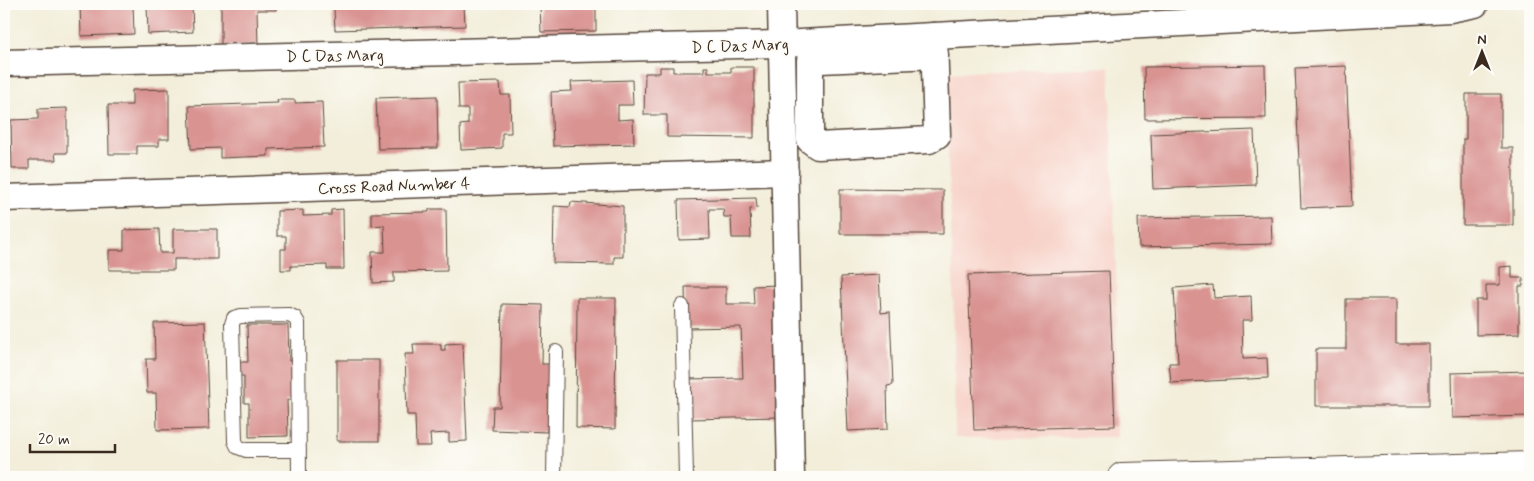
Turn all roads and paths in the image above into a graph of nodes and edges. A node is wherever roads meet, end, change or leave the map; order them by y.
1 (780, 4) edge
2 (1475, 4) edge
3 (935, 46) junction
4 (861, 49) junction
5 (781, 53) junction
6 (810, 60) junction
7 (4, 63) edge
8 (810, 114) junction
9 (783, 115) junction
10 (785, 172) junction
11 (4, 198) edge
12 (682, 306) dead end
13 (556, 352) dead end
14 (299, 450) junction
15 (1530, 466) edge
16 (299, 477) edge
17 (554, 477) edge
18 (686, 477) edge
19 (791, 477) edge
20 (1122, 477) edge

1 - 5 street
2 - 3 street, D C Das Marg
3 - 4 street, D C Das Marg
3 - 8 street
4 - 5 street, D C Das Marg
4 - 6 street
5 - 6 street
5 - 7 street, D C Das Marg
5 - 9 street
6 - 8 street
8 - 9 street
9 - 10 street
10 - 11 street, Cross Road Number 4
10 - 19 street
12 - 18 lane
13 - 17 lane
14 - 14 lane
14 - 16 lane
15 - 20 street

